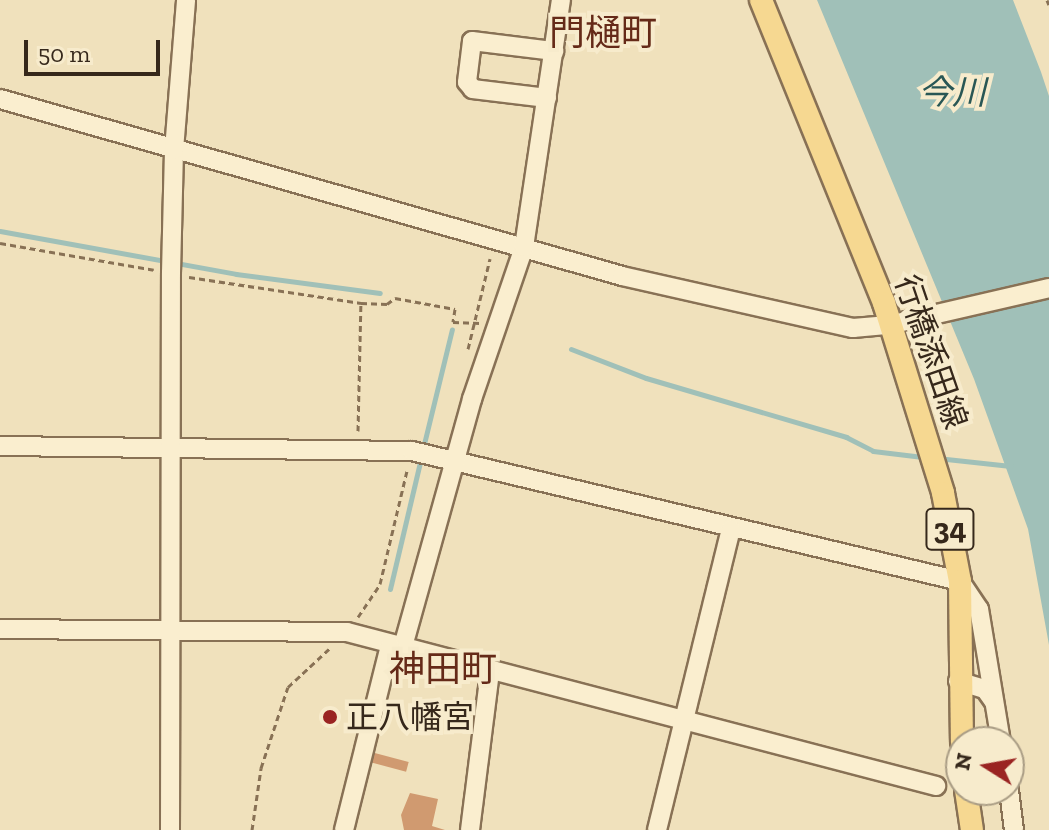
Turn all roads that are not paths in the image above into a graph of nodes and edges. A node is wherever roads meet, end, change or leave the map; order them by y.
1 (186, 0) edge
2 (561, 0) edge
3 (761, 0) edge
4 (554, 51) junction
5 (547, 98) junction
6 (0, 99) edge
7 (174, 150) junction
8 (524, 247) junction
9 (1049, 288) edge
10 (889, 325) junction
11 (0, 446) edge
12 (170, 448) junction
13 (456, 459) junction
14 (731, 529) junction
15 (960, 581) junction
16 (0, 629) edge
17 (168, 630) junction
18 (396, 648) junction
19 (490, 672) junction
20 (958, 681) junction
21 (994, 702) junction
22 (684, 719) junction
23 (961, 726) edge
24 (998, 726) edge
25 (936, 786) dead end
26 (968, 806) edge
27 (1011, 806) edge
28 (170, 830) edge
29 (344, 830) edge
30 (470, 830) edge
31 (657, 830) edge
32 (972, 830) edge
33 (1014, 830) edge

1 - 7 street
2 - 4 street
3 - 10 main road, 行橋添田線 / 34
4 - 5 street
4 - 5 street
5 - 8 street
6 - 7 street
7 - 8 street
7 - 12 street
8 - 10 street
8 - 13 street
9 - 10 street
10 - 15 main road, 行橋添田線 / 34
11 - 12 street
12 - 13 street
12 - 17 street
13 - 14 street
13 - 18 street
14 - 15 street
14 - 22 street
15 - 20 main road, 行橋添田線 / 34
15 - 21 street
16 - 17 street
17 - 18 street
17 - 28 street
18 - 19 street
18 - 29 street
19 - 22 street
19 - 30 street
20 - 21 street
20 - 23 main road, 行橋添田線 / 34
21 - 24 street
22 - 25 street
22 - 31 street
26 - 32 main road
27 - 33 street

